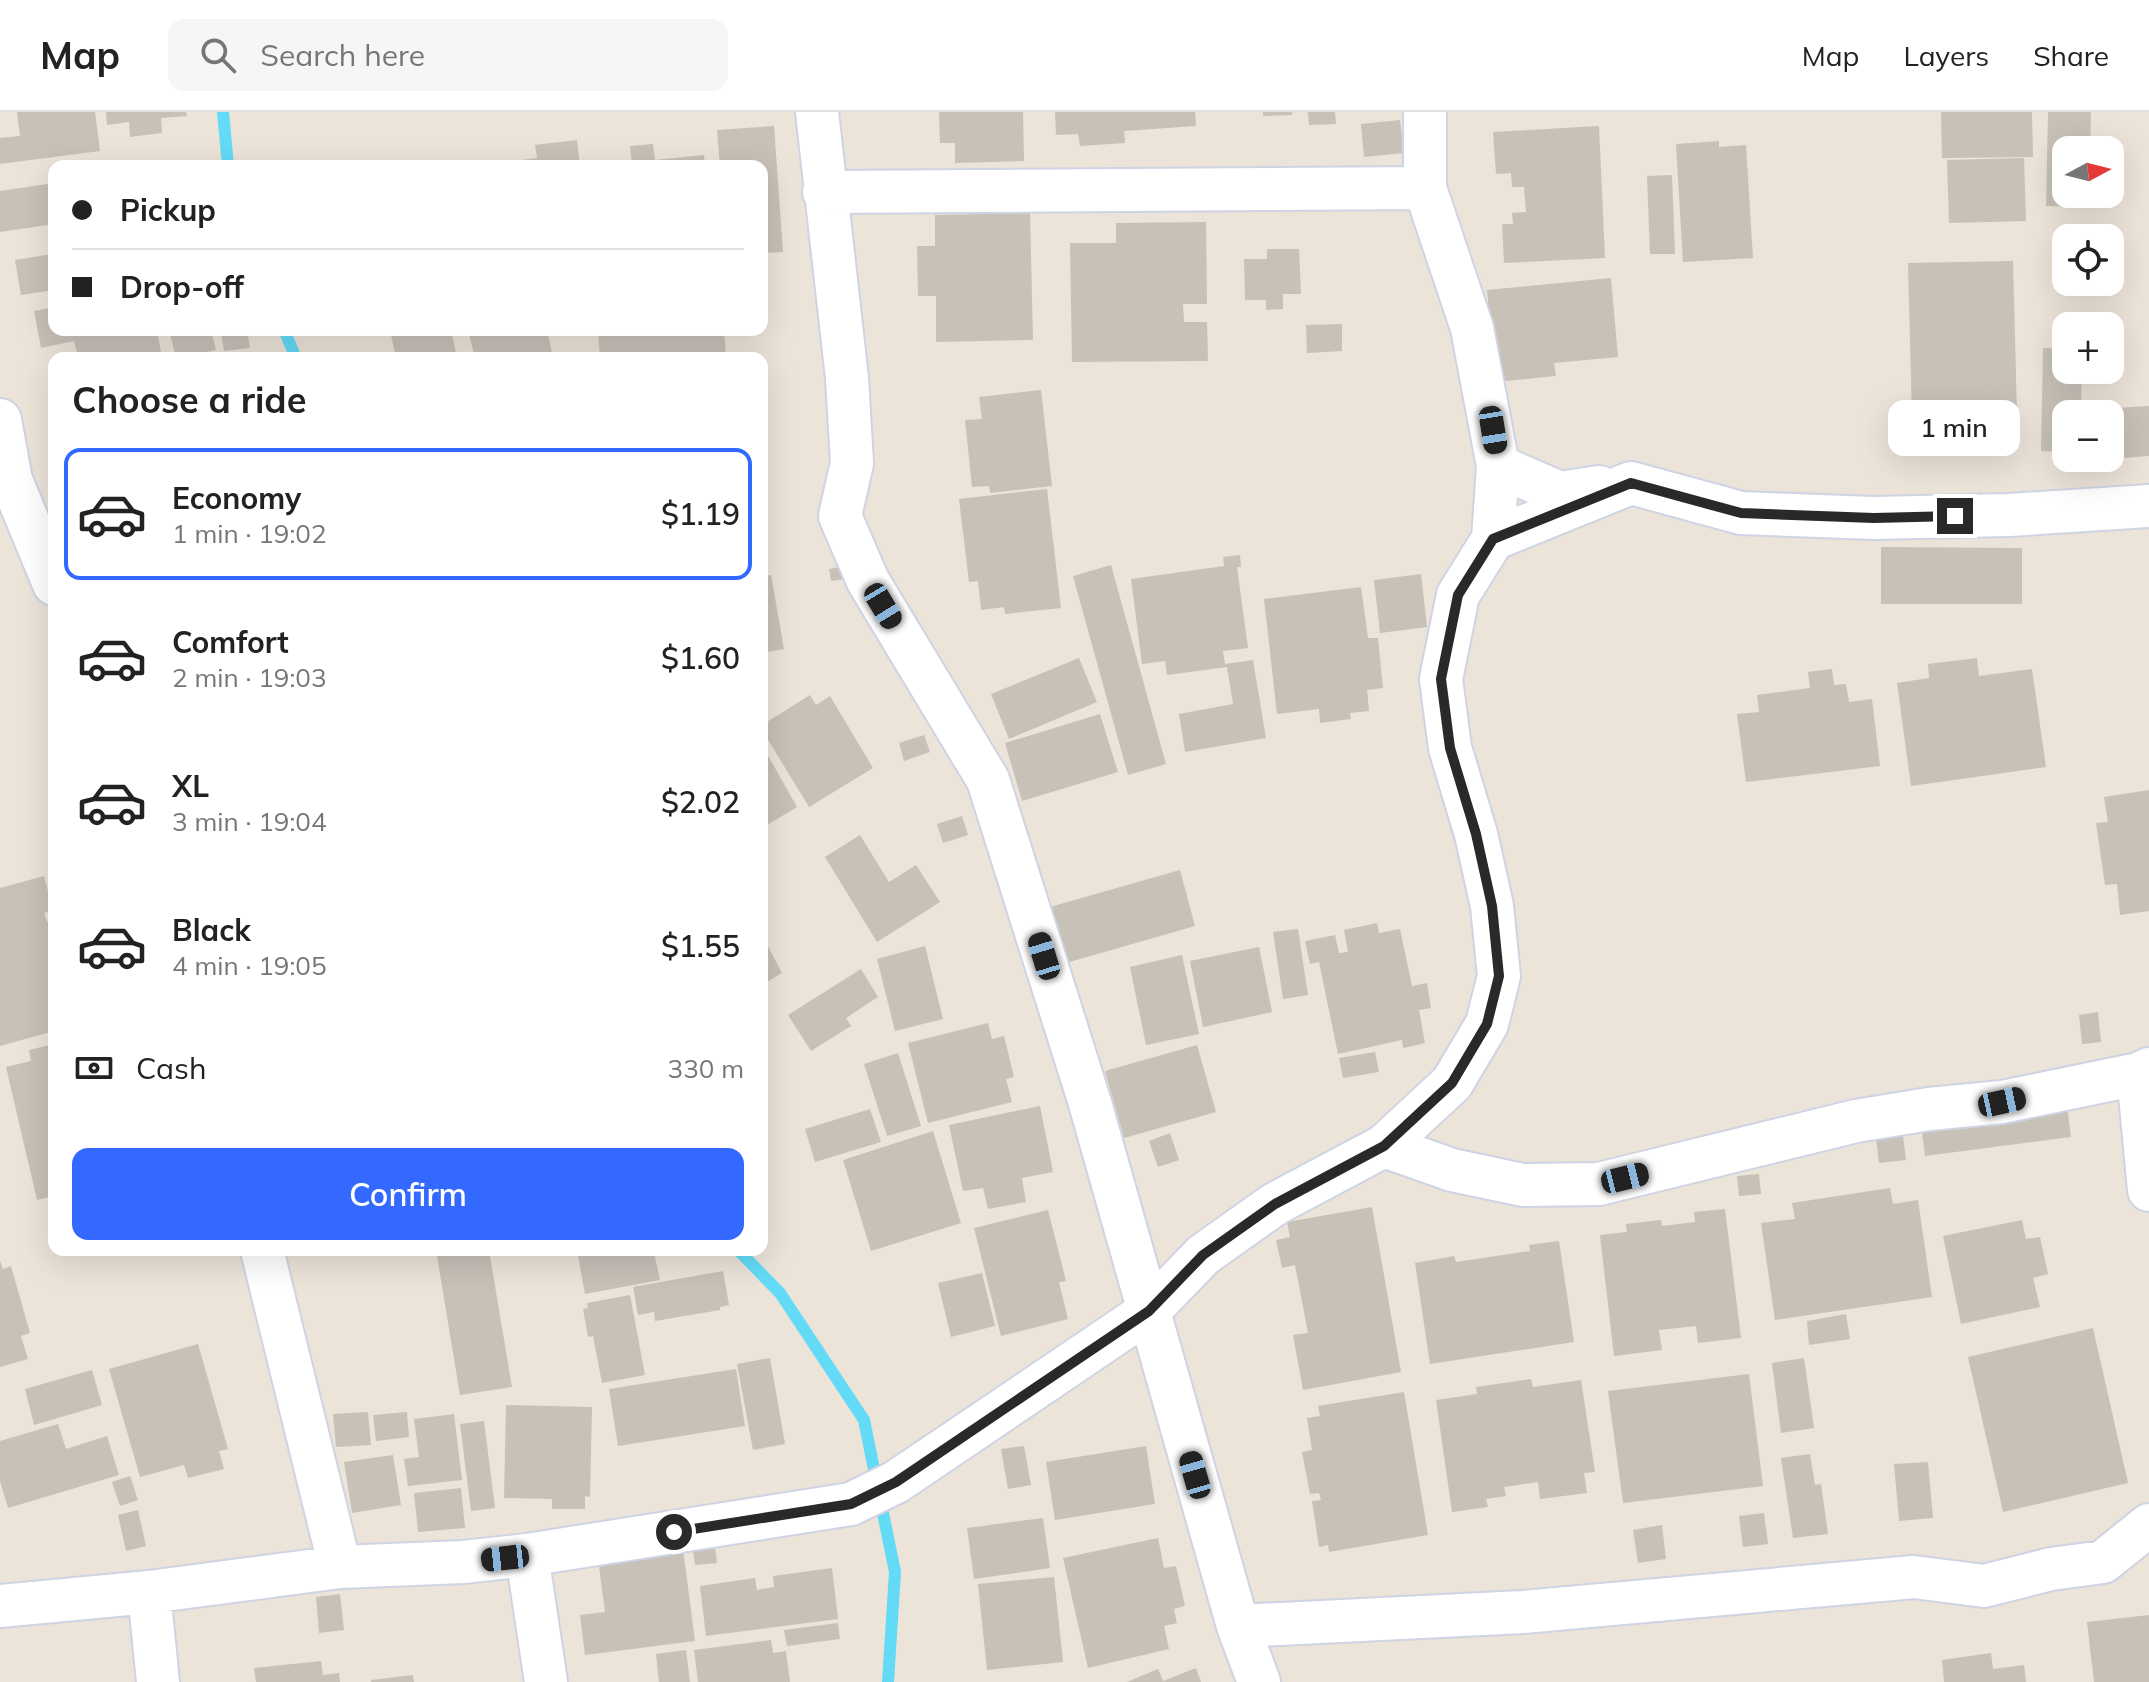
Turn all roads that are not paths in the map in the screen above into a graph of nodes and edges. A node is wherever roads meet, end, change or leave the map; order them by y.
1 (817, 112) edge
2 (1425, 112) edge
3 (1425, 188) junction
4 (824, 192) junction
5 (0, 420) edge
6 (1498, 466) junction
7 (6, 482) edge
8 (1631, 483) junction
9 (2149, 506) edge
10 (1493, 539) junction
11 (48, 571) edge
12 (2144, 1072) edge
13 (1384, 1146) junction
14 (2149, 1190) edge
15 (263, 1256) edge
16 (1149, 1311) junction
17 (2149, 1525) edge
18 (527, 1555) junction
19 (340, 1567) junction
20 (149, 1592) junction
21 (0, 1606) edge
22 (1238, 1626) junction
23 (158, 1682) edge
24 (546, 1682) edge
25 (1259, 1682) edge

1 - 4 street
2 - 3 street
3 - 4 street
3 - 6 street
4 - 16 street
5 - 7 street
6 - 8 street
6 - 10 street
7 - 11 street
8 - 9 street
8 - 10 street
10 - 13 street
12 - 13 street
12 - 14 street
13 - 16 street
15 - 19 street
16 - 18 street
16 - 22 street
17 - 22 street
18 - 19 street
18 - 24 street
19 - 20 street
20 - 21 street
20 - 23 street
22 - 25 street

